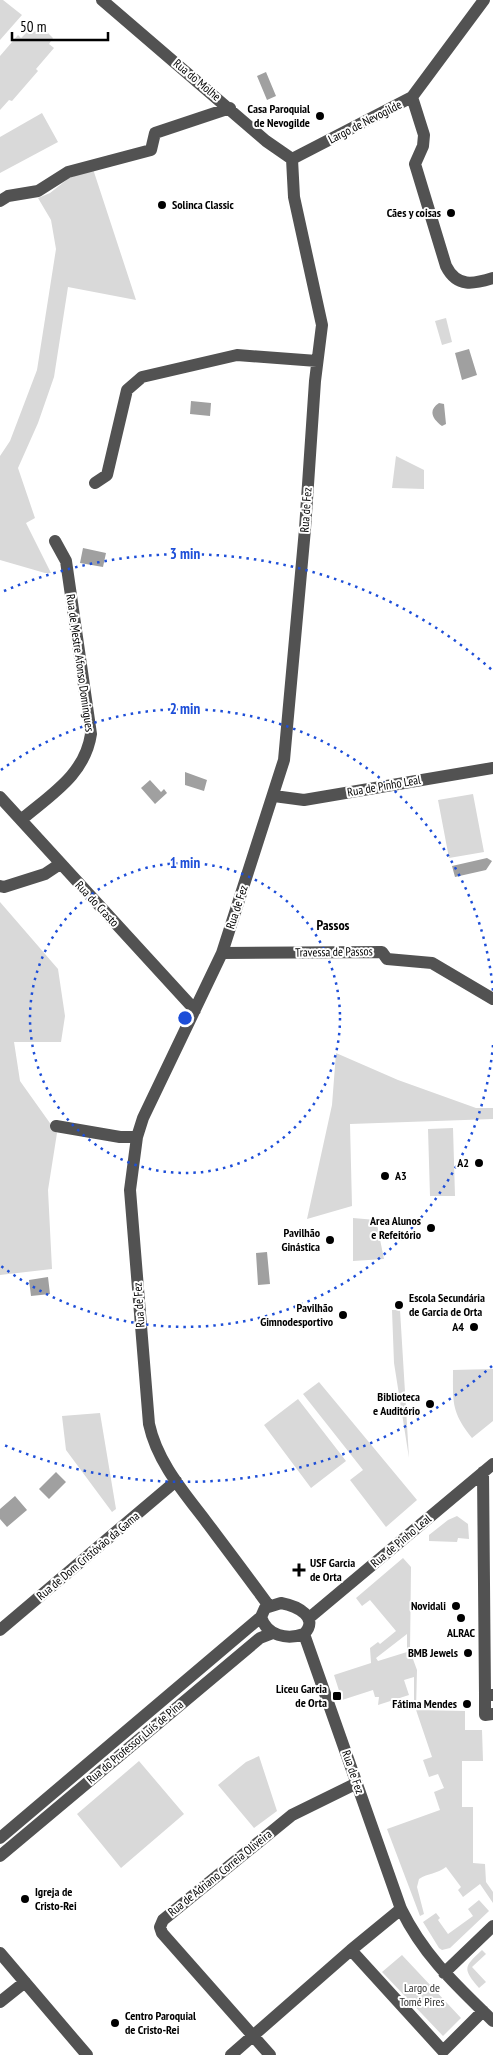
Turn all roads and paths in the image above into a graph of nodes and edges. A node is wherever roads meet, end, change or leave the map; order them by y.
1 (102, 0) edge
2 (486, 1) edge
3 (412, 98) junction
4 (230, 108) junction
5 (292, 159) junction
6 (3, 196) edge
7 (493, 278) edge
8 (317, 361) junction
9 (95, 483) dead end
10 (55, 541) dead end
11 (493, 768) edge
12 (274, 796) junction
13 (0, 797) edge
14 (21, 820) junction
15 (60, 864) junction
16 (0, 886) edge
17 (222, 953) junction
18 (493, 999) edge
19 (196, 1010) junction
20 (56, 1126) dead end
21 (137, 1136) junction
22 (488, 1468) edge
23 (176, 1481) junction
24 (269, 1606) junction
25 (261, 1617) junction
26 (309, 1618) junction
27 (0, 1630) edge
28 (273, 1633) junction
29 (304, 1634) junction
30 (489, 1695) edge
31 (493, 1714) edge
32 (357, 1783) junction
33 (0, 1838) edge
34 (0, 1856) edge
35 (401, 1909) junction
36 (493, 1926) edge
37 (351, 1950) junction
38 (0, 1953) edge
39 (444, 1973) junction
40 (25, 1982) junction
41 (0, 2002) edge
42 (483, 2012) junction
43 (493, 2021) edge
44 (253, 2036) junction
45 (444, 2053) edge
46 (87, 2055) edge
47 (231, 2055) edge
48 (270, 2055) edge

1 - 4 street, Rua do Molhe
2 - 3 street, Largo de Nevogilde
3 - 5 street, Largo de Nevogilde
3 - 7 street
4 - 5 street, Rua do Molhe
4 - 6 street
5 - 8 street, Rua de Fez
8 - 9 street
8 - 12 street, Rua de Fez
10 - 14 street, Rua de Mestre Afonso Domingues
11 - 12 street, Rua de Pinho Leal
12 - 17 street, Rua de Fez
13 - 14 street, Rua do Crasto
14 - 15 street, Rua do Crasto
15 - 16 street
15 - 19 street, Rua do Crasto
17 - 18 street, Travessa de Passos
17 - 19 street, Rua de Fez
19 - 21 street, Rua de Fez
20 - 21 street
21 - 23 street, Rua de Fez
22 - 26 street, Rua de Pinho Leal
22 - 30 street
23 - 24 street, Rua de Fez
23 - 27 street, Rua de Dom Cristóvão da Gama
24 - 25 street
24 - 26 street
25 - 28 street
25 - 33 street, Rua do Professor Luís de Pina
26 - 29 street
28 - 29 street
28 - 34 street, Rua do Professor Luís de Pina
29 - 32 street, Rua de Fez
30 - 31 street
32 - 35 street, Rua de Fez
32 - 44 street, Rua de Adriano Correia Oliveira
35 - 37 street
35 - 39 street
36 - 39 street
37 - 44 street
37 - 45 street
38 - 40 street
39 - 42 street
40 - 41 street
40 - 46 street
42 - 43 street
42 - 45 street
44 - 47 street
44 - 48 street

